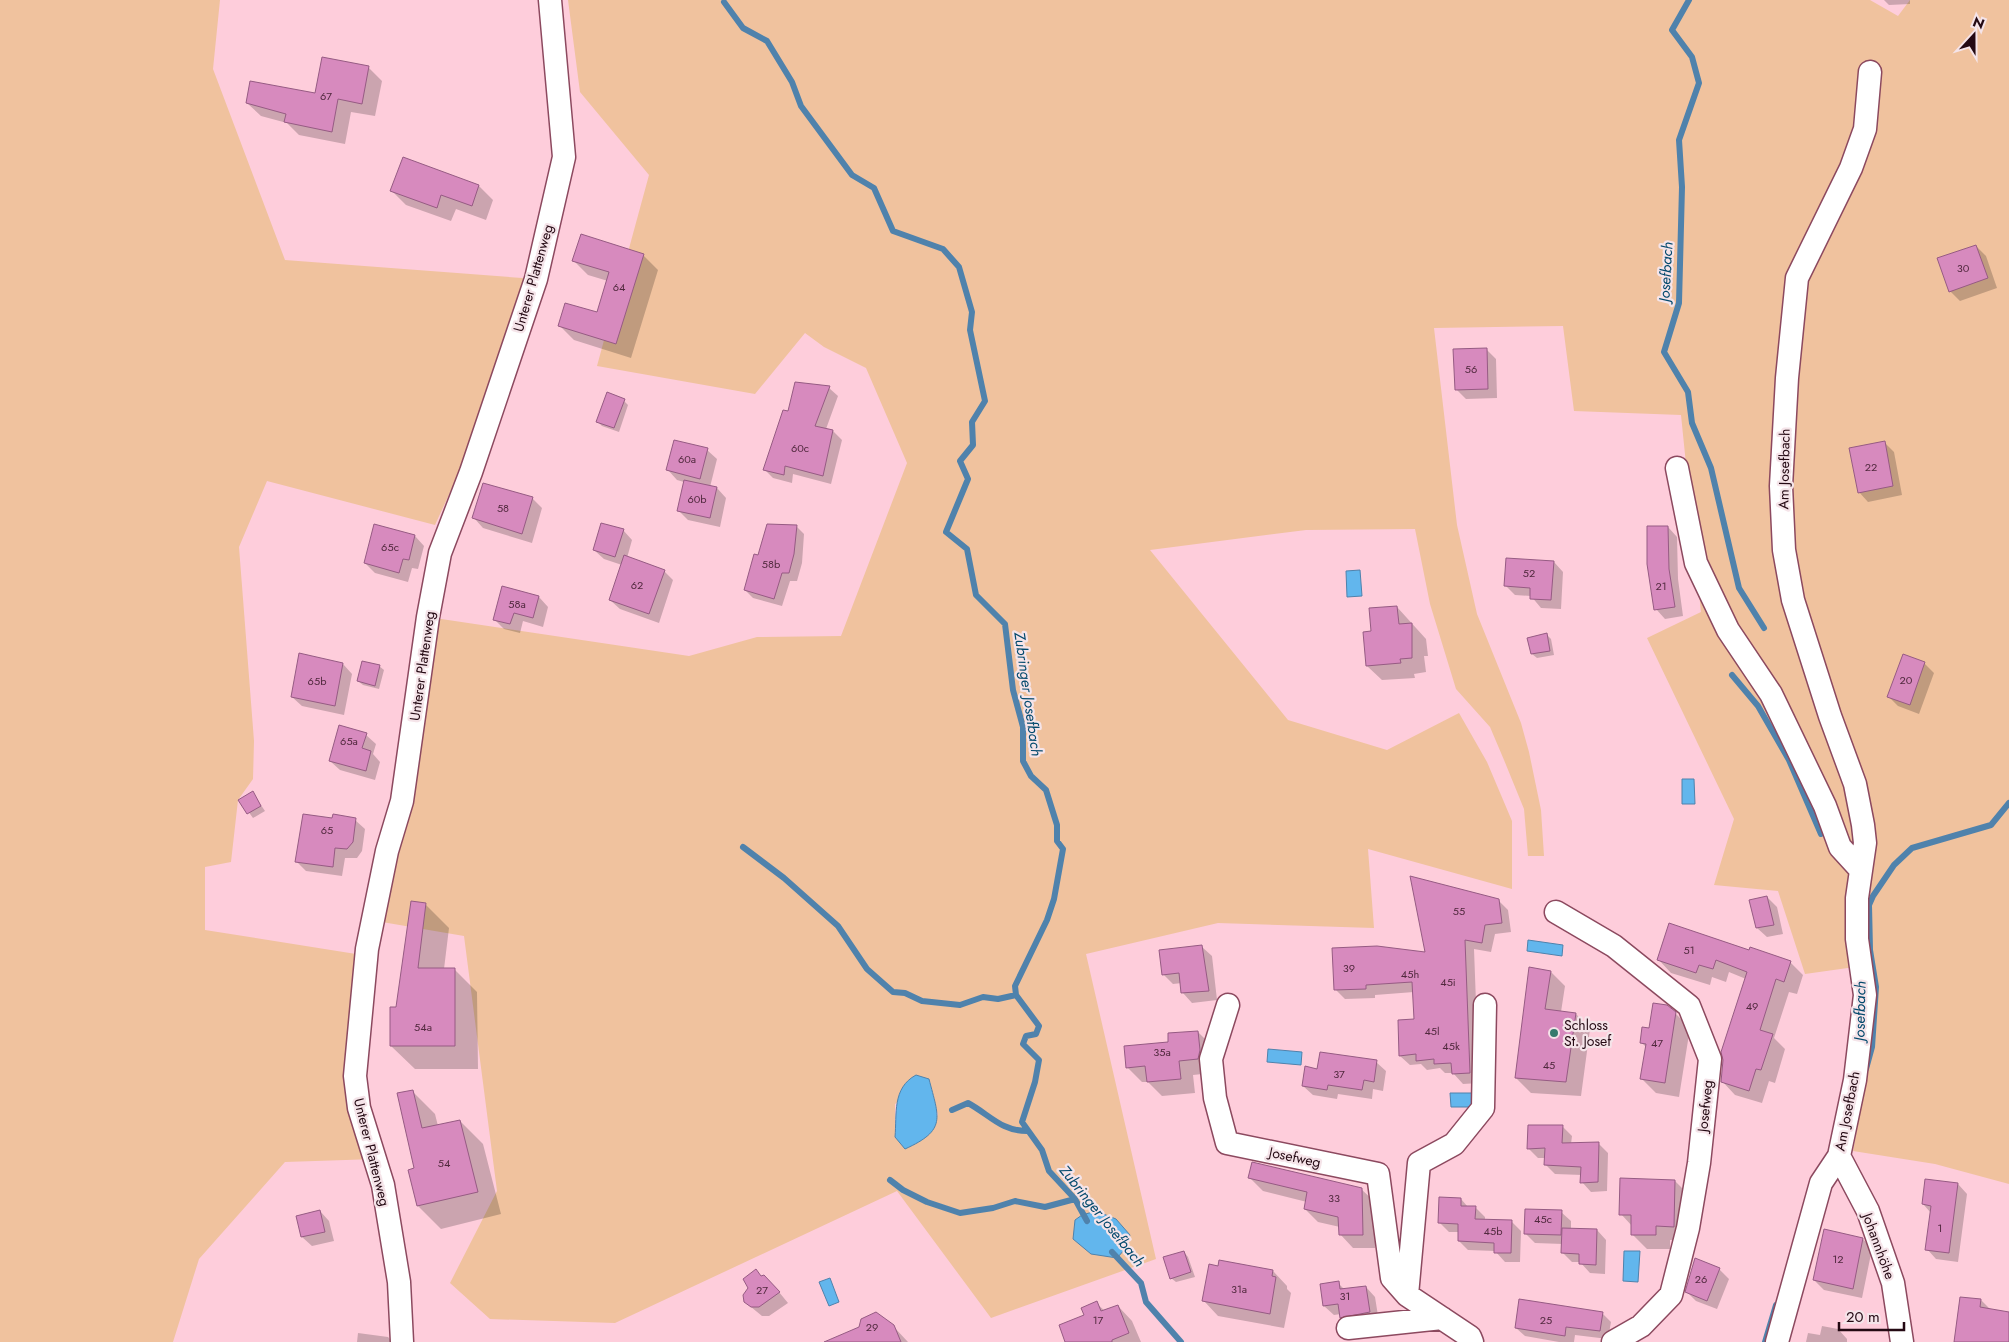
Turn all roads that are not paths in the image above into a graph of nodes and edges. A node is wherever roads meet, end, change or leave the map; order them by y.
1 (550, 0) edge
2 (1870, 72) dead end
3 (1677, 468) dead end
4 (1861, 870) junction
5 (1556, 912) dead end
6 (1228, 1005) dead end
7 (1485, 1005) dead end
8 (1839, 1156) junction
9 (1407, 1295) junction
10 (1442, 1318) junction
11 (1348, 1328) dead end
12 (402, 1342) edge
13 (1472, 1342) edge
14 (1613, 1342) edge
15 (1776, 1342) edge
16 (1902, 1342) edge

1 - 12 street, Unterer Plattenweg
2 - 4 street, Am Josefbach
3 - 4 street
4 - 8 street, Am Josefbach
5 - 14 street, Josefweg
6 - 9 street, Josefweg
7 - 9 street
8 - 15 street, Am Josefbach
8 - 16 street, Johannhöhe
9 - 10 street, Josefweg
10 - 11 street
10 - 13 street, Josefweg

